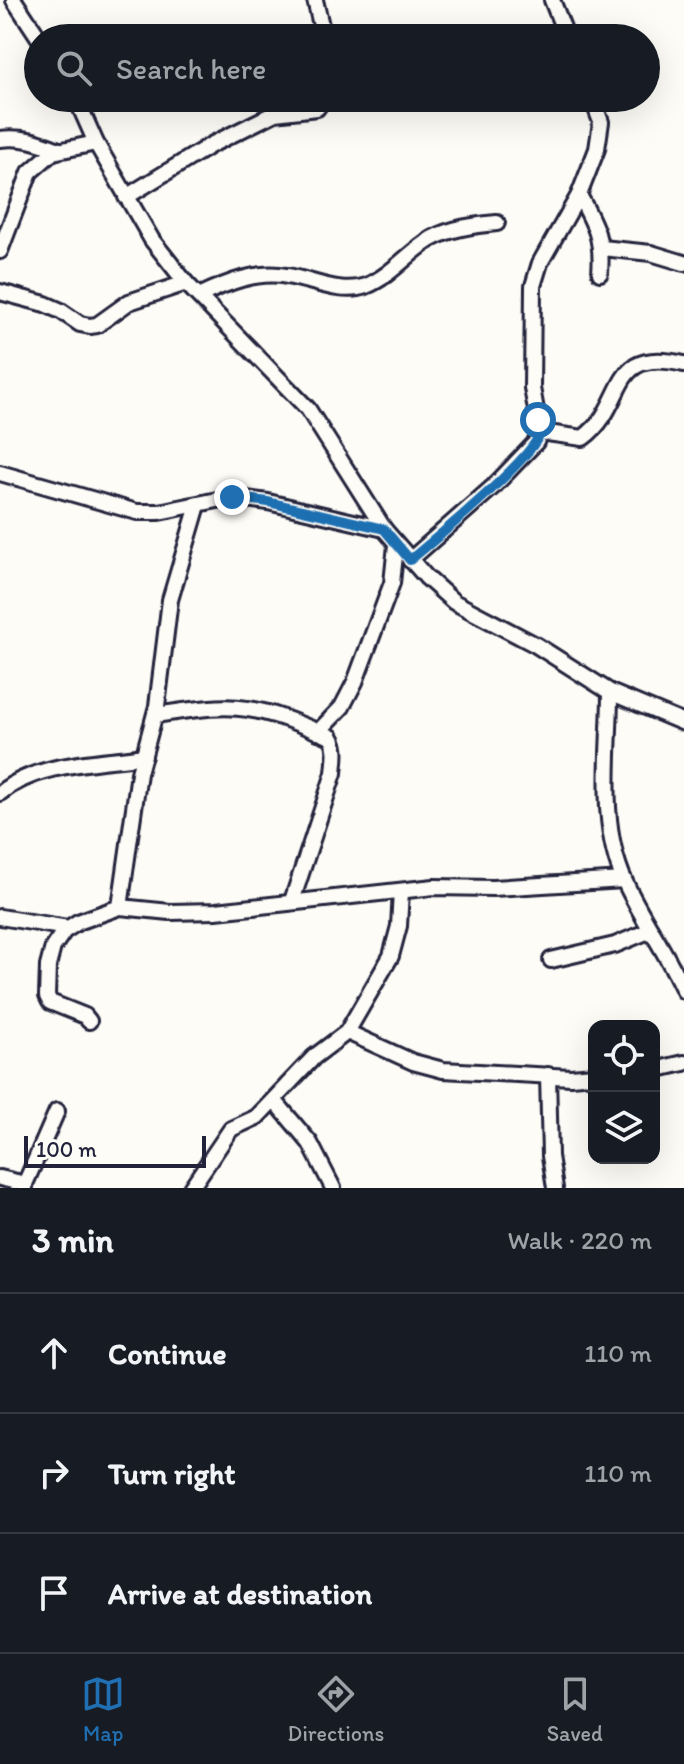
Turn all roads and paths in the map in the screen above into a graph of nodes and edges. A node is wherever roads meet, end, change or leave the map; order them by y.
1 (14, 0) edge
2 (315, 0) edge
3 (552, 0) edge
4 (30, 24) edge
5 (321, 24) edge
6 (561, 24) edge
7 (82, 112) edge
8 (283, 112) edge
9 (597, 112) edge
10 (0, 139) edge
11 (96, 143) junction
12 (59, 150) junction
13 (579, 195) junction
14 (126, 197) junction
15 (497, 223) dead end
16 (602, 248) junction
17 (0, 251) edge
18 (684, 263) edge
19 (600, 273) dead end
20 (186, 283) junction
21 (0, 292) edge
22 (199, 296) junction
23 (684, 364) edge
24 (540, 432) junction
25 (0, 473) edge
26 (198, 505) junction
27 (384, 529) junction
28 (396, 545) junction
29 (410, 560) junction
30 (610, 692) junction
31 (155, 715) junction
32 (684, 723) edge
33 (318, 732) junction
34 (144, 756) junction
35 (0, 793) edge
36 (624, 880) junction
37 (401, 891) junction
38 (292, 901) junction
39 (120, 907) junction
40 (0, 917) edge
41 (68, 928) junction
42 (651, 930) junction
43 (551, 960) dead end
44 (684, 991) edge
45 (89, 1021) dead end
46 (347, 1032) junction
47 (684, 1063) edge
48 (660, 1069) edge
49 (548, 1075) junction
50 (588, 1076) edge
51 (274, 1100) junction
52 (57, 1111) dead end
53 (0, 1178) edge
54 (25, 1186) edge
55 (191, 1188) edge
56 (333, 1188) edge
57 (555, 1188) edge

1 - 4 street
2 - 5 street
3 - 6 street
7 - 11 street
8 - 14 street
9 - 13 street
10 - 12 street
11 - 12 street
11 - 14 street
12 - 17 street
13 - 16 street
13 - 24 street
14 - 20 street
15 - 22 street
16 - 18 street
16 - 19 street
20 - 21 street
20 - 22 street
22 - 27 street
23 - 24 street
24 - 29 street
25 - 26 street
26 - 27 street
26 - 31 street
27 - 28 street
28 - 29 street
28 - 33 street
29 - 30 street
30 - 32 street
30 - 36 street
31 - 33 street
31 - 34 street
33 - 38 street
34 - 35 street
34 - 39 street
36 - 37 street
36 - 42 street
37 - 38 street
37 - 46 street
38 - 39 street
39 - 41 street
40 - 41 street
41 - 45 street
42 - 43 street
42 - 44 street
46 - 49 street
46 - 51 street
47 - 48 street
49 - 50 street
49 - 57 street
51 - 55 street
51 - 56 street
52 - 54 street
53 - 54 street

